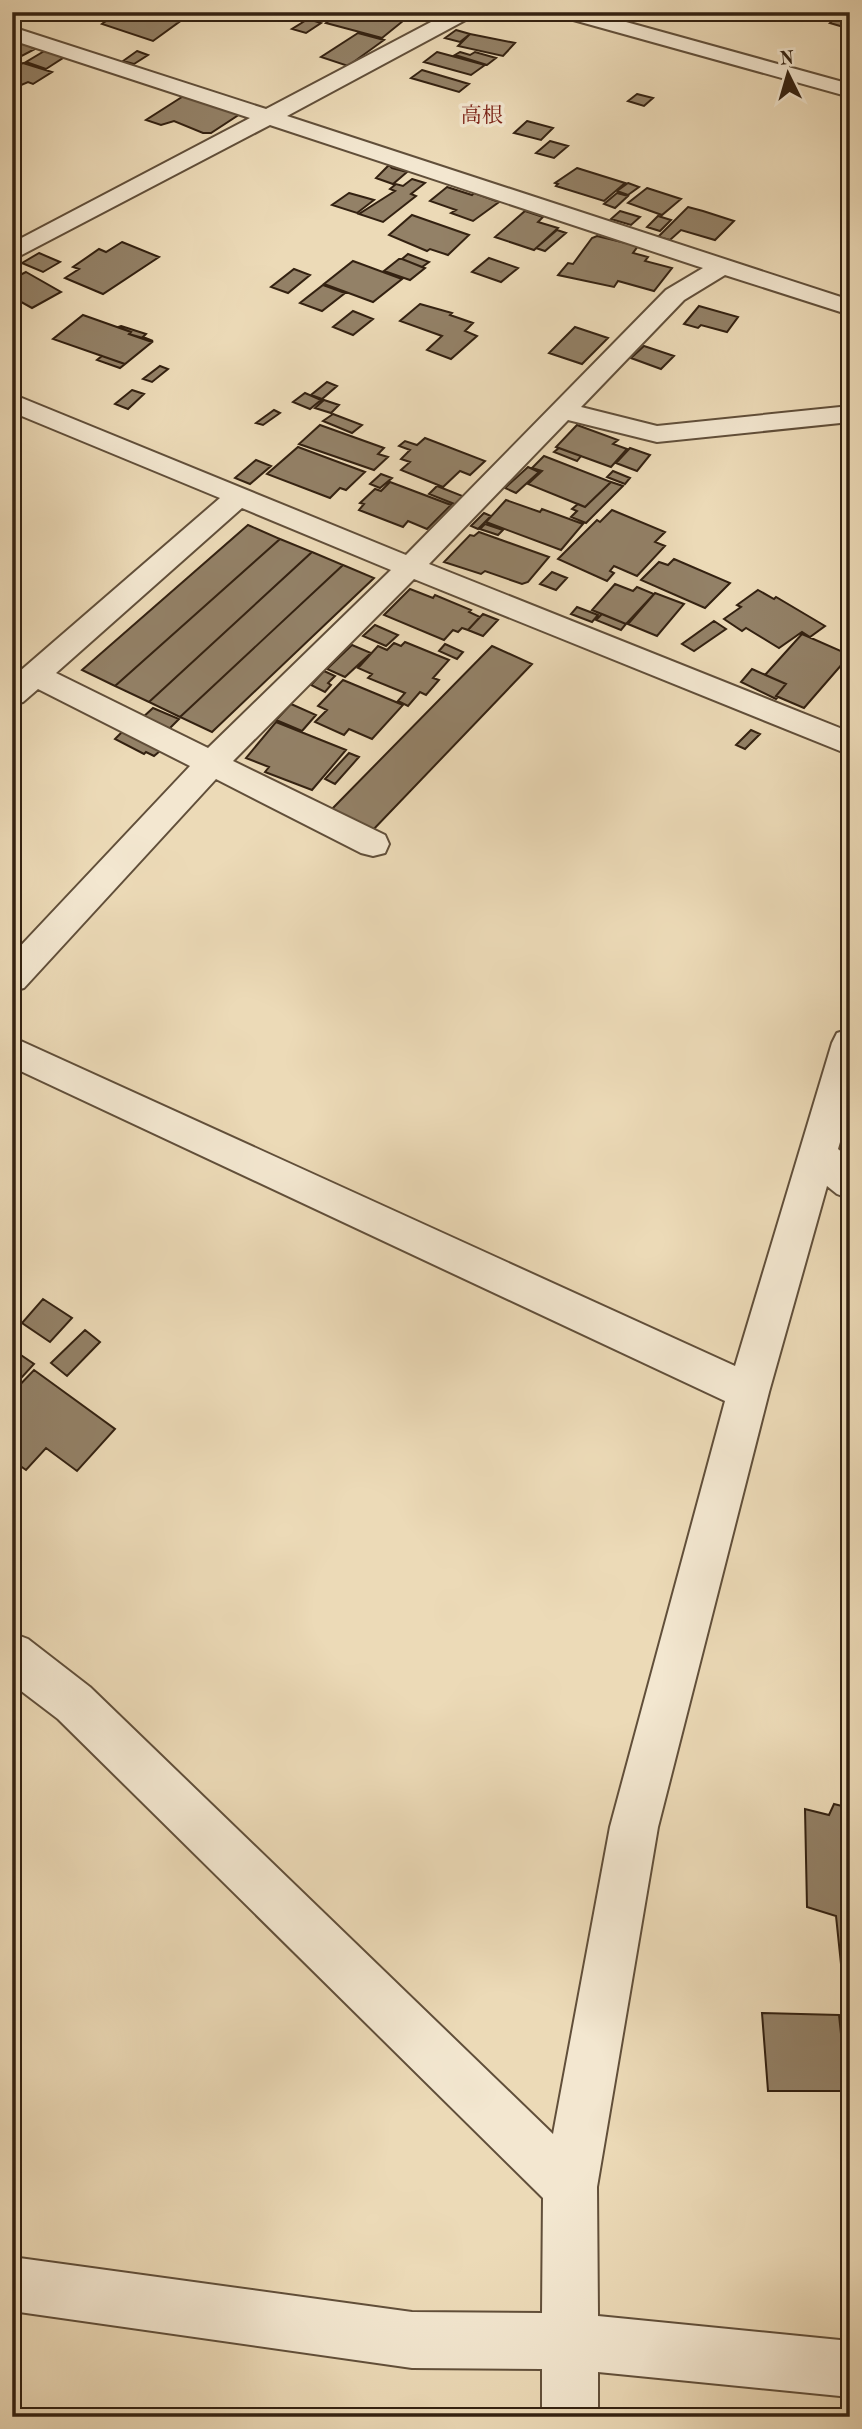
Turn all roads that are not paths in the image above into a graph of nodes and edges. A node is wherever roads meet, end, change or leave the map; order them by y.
1 (466, 12) edge
2 (566, 12) edge
3 (12, 33) edge
4 (850, 91) edge
5 (270, 117) junction
6 (12, 253) edge
7 (724, 265) junction
8 (850, 308) edge
9 (12, 402) edge
10 (564, 411) junction
11 (850, 414) edge
12 (240, 495) junction
13 (410, 567) junction
14 (23, 685) edge
15 (850, 744) edge
16 (210, 765) junction
17 (373, 844) dead end
18 (12, 978) edge
19 (850, 1043) edge
20 (12, 1051) edge
21 (817, 1153) junction
22 (850, 1183) edge
23 (748, 1392) junction
24 (12, 1655) edge
25 (569, 2187) junction
26 (12, 2284) edge
27 (570, 2341) junction
28 (850, 2369) edge
29 (570, 2417) edge

1 - 5 street
2 - 4 street
3 - 5 street
5 - 6 street
5 - 7 street
7 - 8 street
7 - 10 street
9 - 12 street
10 - 11 street
10 - 13 street
12 - 13 street
12 - 14 street
13 - 15 street
13 - 16 street
14 - 16 street
16 - 17 street
16 - 18 street
19 - 21 street
20 - 23 street
21 - 22 street
21 - 23 street
23 - 25 street
24 - 25 street
25 - 27 street
26 - 27 street
27 - 28 street
27 - 29 street

